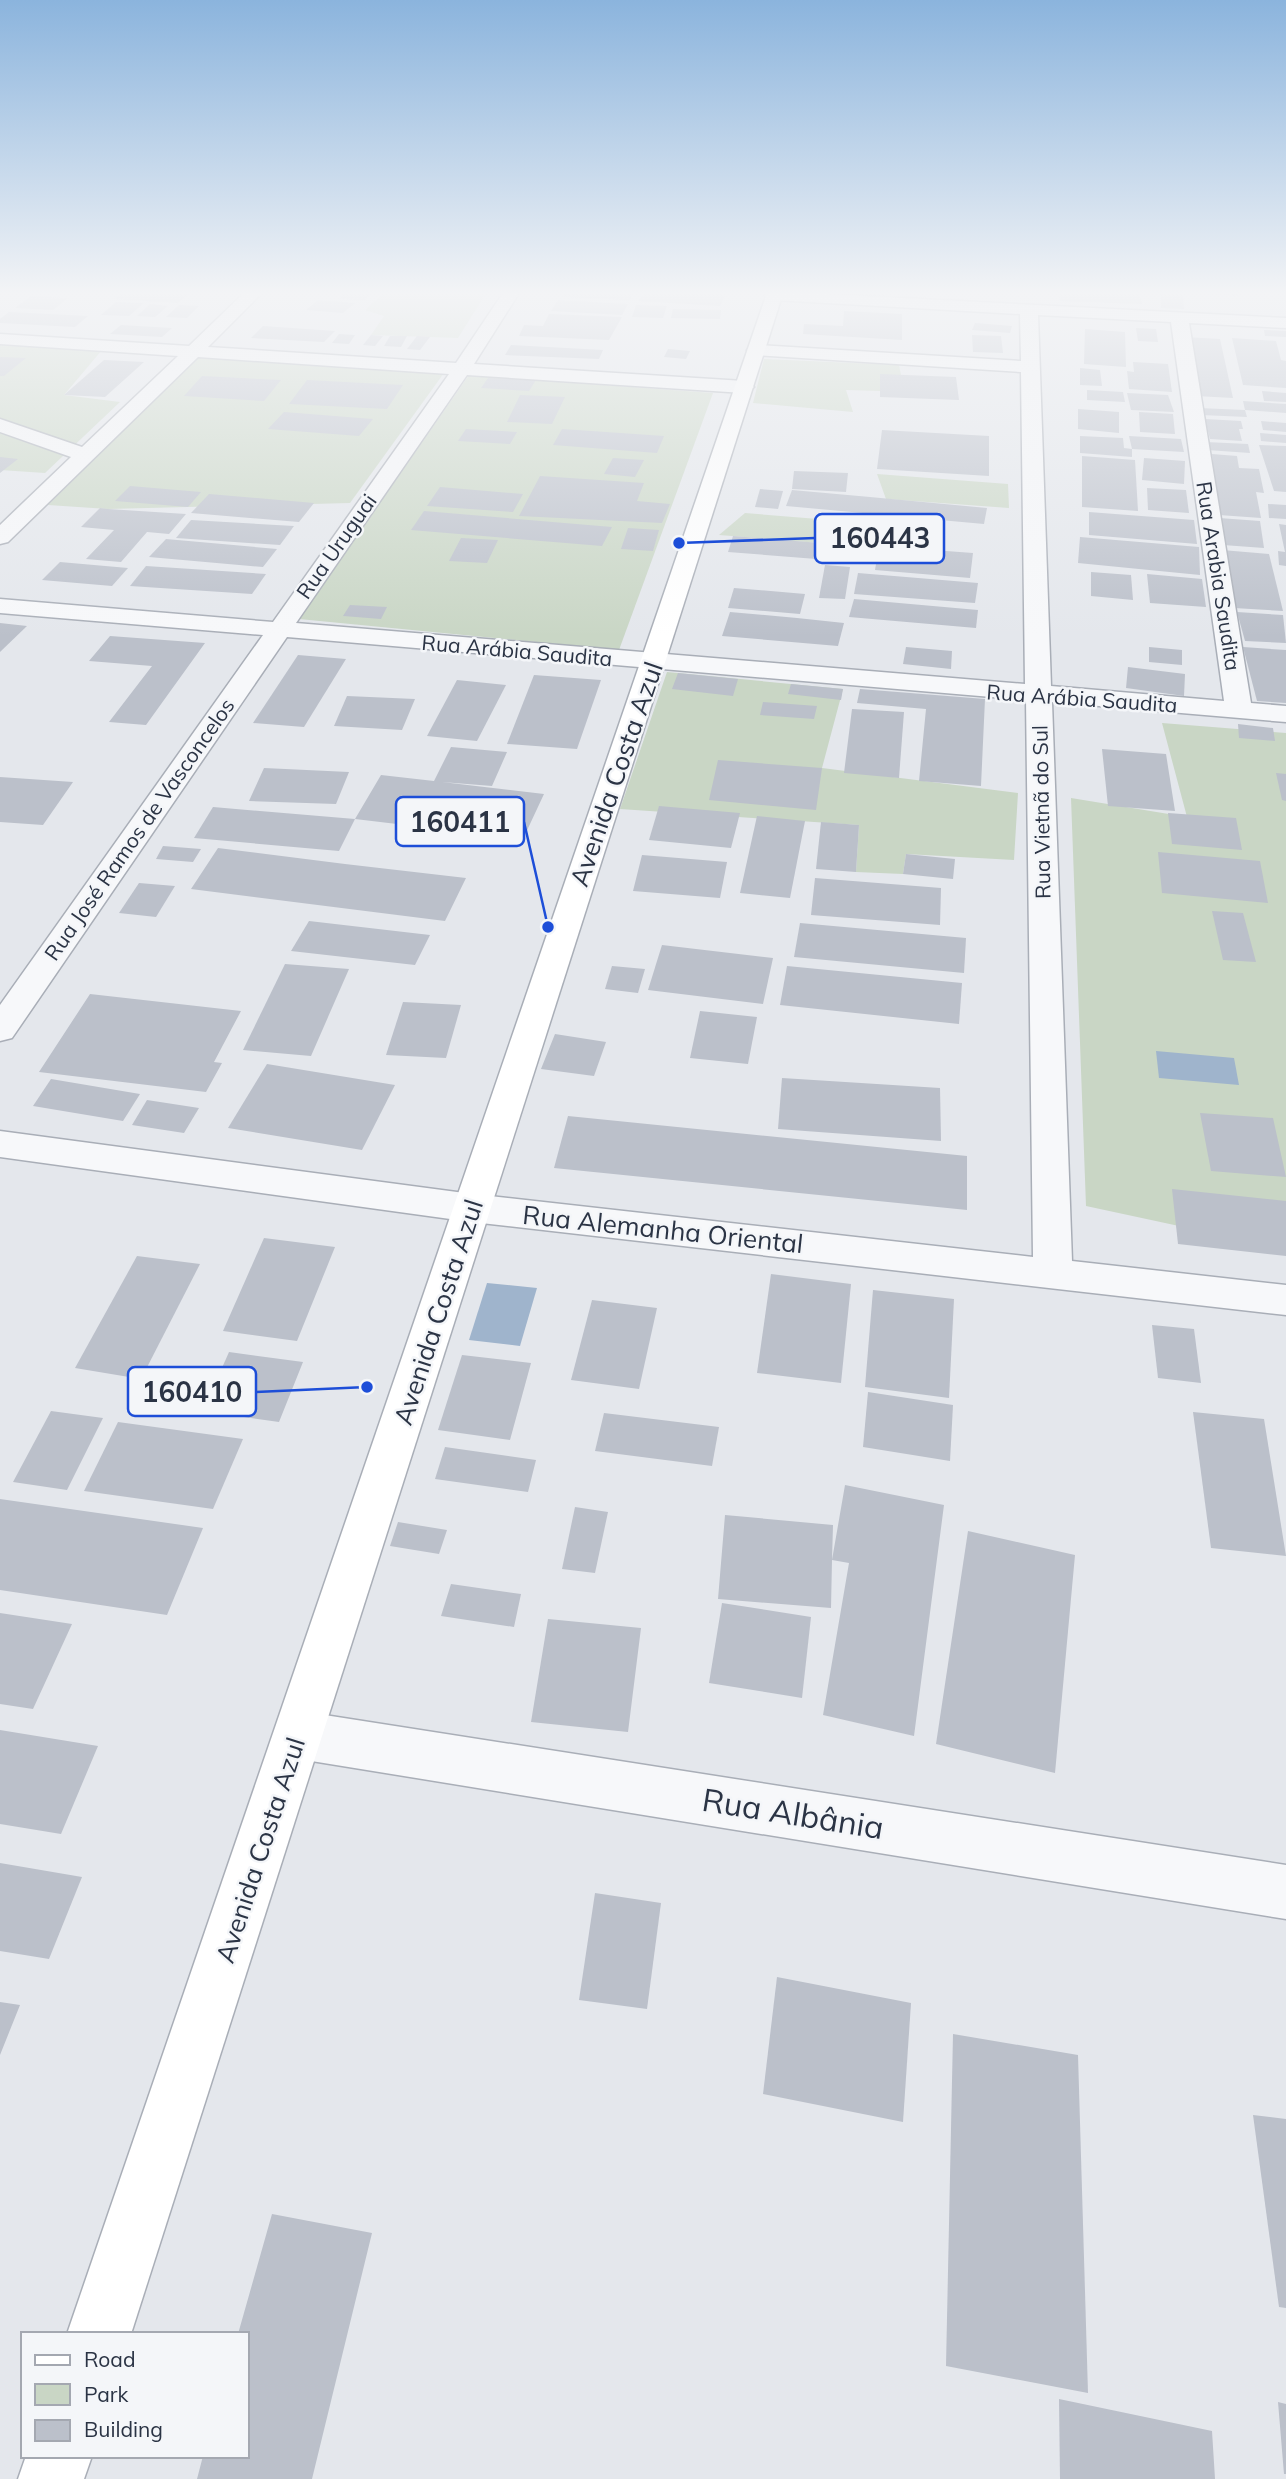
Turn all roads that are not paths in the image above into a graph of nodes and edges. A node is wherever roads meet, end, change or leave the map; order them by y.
1 (136, 406) edge
2 (436, 406) edge
3 (738, 406) edge
4 (1030, 406) edge
5 (1193, 406) edge
6 (0, 425) edge
7 (85, 455) junction
8 (0, 537) edge
9 (0, 606) edge
10 (277, 629) junction
11 (655, 662) junction
12 (1038, 695) junction
13 (1240, 710) junction
14 (1286, 714) edge
15 (0, 1030) edge
16 (0, 1144) edge
17 (472, 1208) junction
18 (1053, 1273) junction
19 (1286, 1300) edge
20 (299, 1735) junction
21 (1286, 1892) edge
22 (100, 2332) edge
23 (58, 2458) edge
24 (51, 2479) edge

1 - 7 street
2 - 10 street, Rua Uruguai
3 - 11 street, Avenida Costa Azul
4 - 12 street, Rua Vietnã do Sul
5 - 13 street, Rua Arabia Saudita
6 - 7 street
7 - 8 street
9 - 10 street, Rua Arábia Saudita
10 - 11 street, Rua Arábia Saudita
10 - 15 street, Rua José Ramos de Vasconcelos
11 - 12 street, Rua Arábia Saudita
11 - 17 street, Avenida Costa Azul
12 - 13 street, Rua Arábia Saudita
12 - 18 street, Rua Vietnã do Sul
13 - 14 street, Rua Arábia Saudita
16 - 17 street, Rua Alemanha Oriental
17 - 18 street, Rua Alemanha Oriental
17 - 20 street, Avenida Costa Azul
18 - 19 street, Rua Alemanha Oriental
20 - 21 street, Rua Albânia
20 - 22 street, Avenida Costa Azul
23 - 24 street

